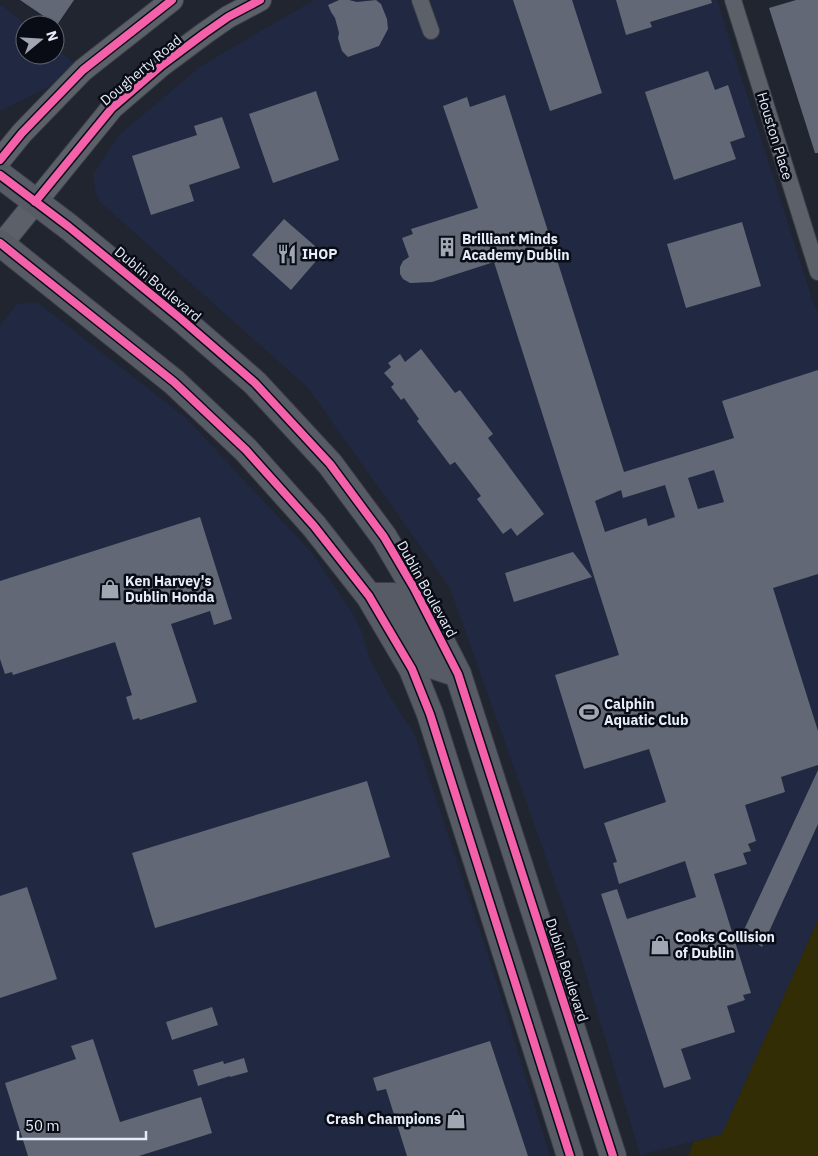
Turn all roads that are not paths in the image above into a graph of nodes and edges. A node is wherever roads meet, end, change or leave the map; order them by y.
1 (172, 0) edge
2 (260, 0) edge
3 (420, 0) edge
4 (733, 0) edge
5 (432, 30) dead end
6 (0, 160) edge
7 (0, 176) edge
8 (35, 202) junction
9 (0, 245) edge
10 (818, 272) edge
11 (368, 596) junction
12 (458, 674) junction
13 (570, 1156) edge
14 (614, 1156) edge

1 - 6 main road
2 - 8 main road, Dougherty Road
3 - 5 street
4 - 10 street, Houston Place
7 - 8 main road, Dublin Boulevard
8 - 9 main road, Dougherty Road
8 - 12 main road, Dublin Boulevard
9 - 11 main road
11 - 12 main road
11 - 13 main road
12 - 14 main road, Dublin Boulevard

